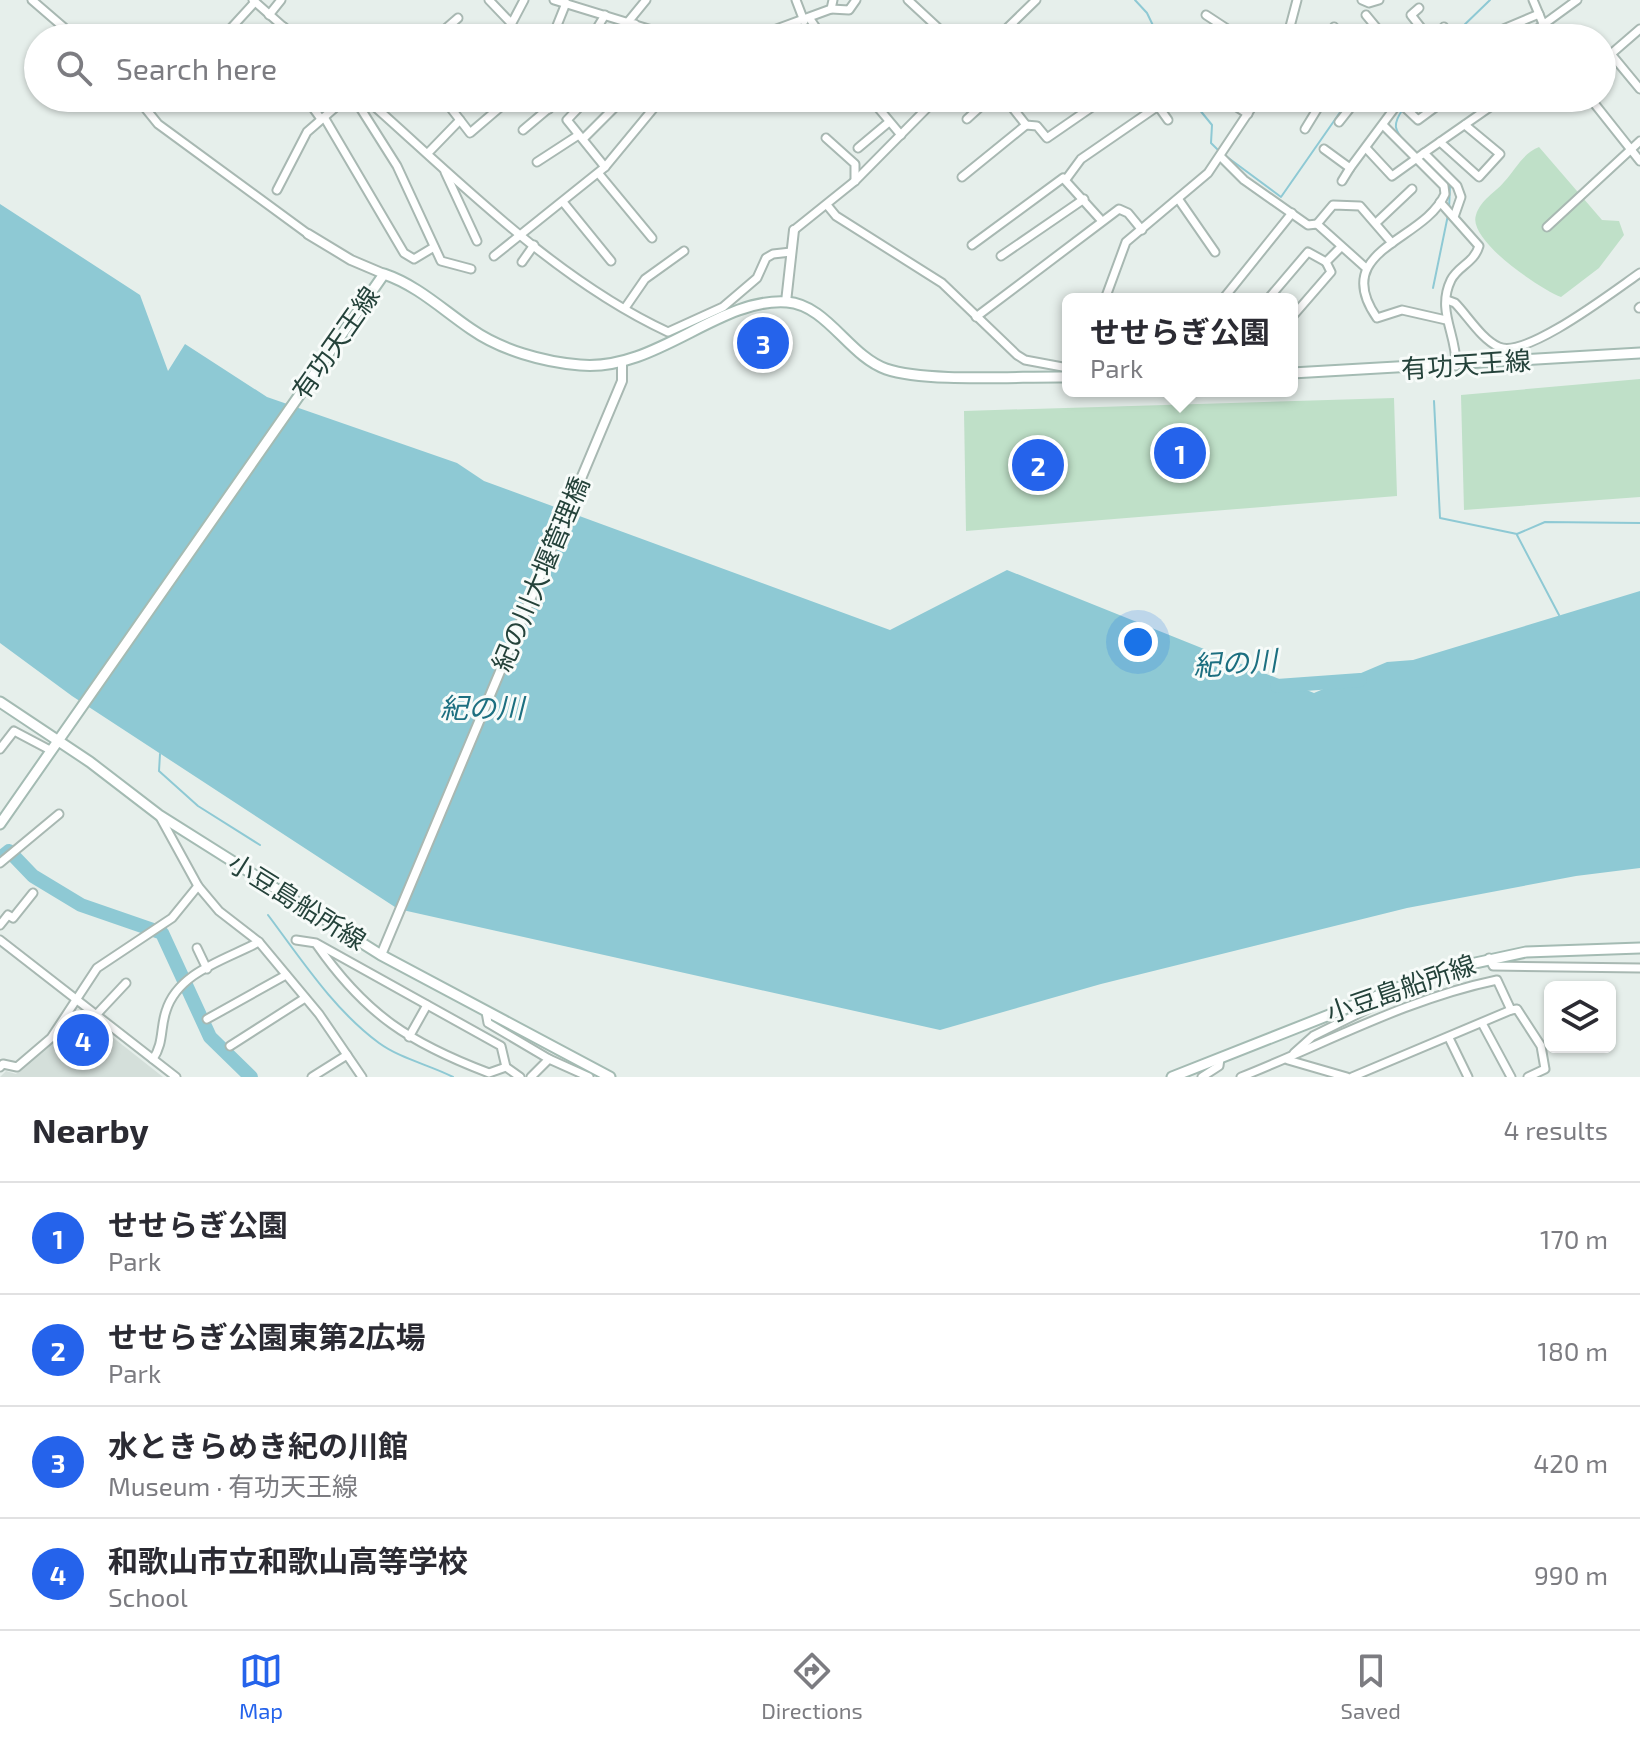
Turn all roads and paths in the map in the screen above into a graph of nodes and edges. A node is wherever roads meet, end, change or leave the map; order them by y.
1 (32, 0) edge
2 (281, 0) edge
3 (489, 0) edge
4 (524, 0) edge
5 (554, 0) edge
6 (646, 0) edge
7 (796, 0) edge
8 (856, 0) edge
9 (908, 0) edge
10 (1297, 0) edge
11 (1362, 0) edge
12 (1379, 0) edge
13 (1533, 0) edge
14 (1577, 0) edge
15 (254, 1) edge
16 (1032, 1) edge
17 (566, 3) junction
18 (832, 4) edge
19 (1419, 8) dead end
20 (1539, 14) junction
21 (269, 15) junction
22 (605, 15) junction
23 (1206, 15) dead end
24 (1366, 15) dead end
25 (458, 18) dead end
26 (807, 20) junction
27 (511, 23) joint
28 (631, 23) junction
29 (60, 24) edge
30 (234, 24) edge
31 (280, 24) edge
32 (451, 24) edge
33 (558, 24) edge
34 (600, 24) edge
35 (634, 24) edge
36 (795, 24) edge
37 (811, 24) edge
38 (934, 24) edge
39 (1010, 24) edge
40 (1220, 24) edge
41 (1291, 24) edge
42 (1373, 24) edge
43 (1419, 24) edge
44 (1515, 24) edge
45 (1543, 24) edge
46 (1547, 24) edge
47 (1637, 32) edge
48 (1640, 42) edge
49 (1616, 50) edge
50 (1616, 60) edge
51 (1640, 89) edge
52 (148, 112) edge
53 (317, 112) edge
54 (329, 112) edge
55 (363, 112) edge
56 (381, 112) edge
57 (454, 112) edge
58 (495, 112) edge
59 (545, 112) edge
60 (575, 112) edge
61 (609, 112) edge
62 (650, 112) edge
63 (881, 112) edge
64 (923, 112) edge
65 (975, 112) edge
66 (1016, 112) edge
67 (1085, 112) edge
68 (1149, 112) edge
69 (1162, 112) edge
70 (1245, 112) edge
71 (1315, 112) edge
72 (1347, 112) edge
73 (1396, 112) edge
74 (1411, 112) edge
75 (1429, 112) edge
76 (1483, 112) edge
77 (1601, 112) edge
78 (1248, 114) joint
79 (322, 118) junction
80 (967, 119) dead end
81 (460, 120) junction
82 (1168, 120) dead end
83 (889, 122) junction
84 (1339, 122) dead end
85 (1026, 125) junction
86 (1465, 125) junction
87 (1384, 126) junction
88 (1305, 129) dead end
89 (523, 130) dead end
90 (901, 135) junction
91 (581, 137) junction
92 (826, 138) dead end
93 (1640, 141) edge
94 (1440, 142) junction
95 (858, 148) dead end
96 (1366, 148) junction
97 (1324, 149) dead end
98 (1631, 149) junction
99 (428, 153) junction
100 (1222, 155) junction
101 (1420, 156) junction
102 (1640, 161) edge
103 (537, 162) dead end
104 (1350, 168) junction
105 (444, 170) junction
106 (602, 170) junction
107 (962, 177) dead end
108 (1067, 178) junction
109 (855, 181) junction
110 (1342, 181) dead end
111 (1412, 189) dead end
112 (277, 190) dead end
113 (1084, 199) junction
114 (1179, 200) junction
115 (563, 202) junction
116 (1442, 204) junction
117 (827, 205) junction
118 (1292, 213) junction
119 (1453, 216) junction
120 (1101, 220) junction
121 (1377, 222) junction
122 (1317, 224) junction
123 (1547, 227) dead end
124 (794, 230) joint
125 (1142, 230) junction
126 (308, 234) joint
127 (520, 235) junction
128 (652, 238) dead end
129 (477, 241) dead end
130 (1392, 243) junction
131 (534, 245) junction
132 (972, 245) dead end
133 (434, 247) junction
134 (1341, 247) junction
135 (684, 251) dead end
136 (791, 252) junction
137 (1215, 252) dead end
138 (494, 256) dead end
139 (1001, 256) dead end
140 (611, 261) dead end
141 (522, 262) dead end
142 (1326, 262) junction
143 (1366, 268) junction
144 (471, 269) dead end
145 (1640, 273) edge
146 (384, 274) junction
147 (1107, 293) edge
148 (1228, 293) edge
149 (1273, 293) edge
150 (1447, 300) junction
151 (786, 302) junction
152 (625, 308) junction
153 (1298, 310) edge
154 (976, 317) junction
155 (1446, 320) junction
156 (1640, 353) edge
157 (622, 363) junction
158 (1456, 366) junction
159 (1062, 367) edge
160 (1298, 373) edge
161 (1062, 377) edge
162 (0, 702) edge
163 (60, 739) junction
164 (0, 749) edge
165 (50, 750) junction
166 (59, 814) dead end
167 (159, 815) junction
168 (0, 824) edge
169 (0, 863) edge
170 (198, 886) junction
171 (33, 893) dead end
172 (0, 925) edge
173 (0, 940) edge
174 (296, 940) dead end
175 (259, 942) junction
176 (316, 943) junction
177 (197, 948) dead end
178 (1640, 948) edge
179 (381, 955) junction
180 (1489, 958) junction
181 (1640, 968) edge
182 (207, 969) junction
183 (286, 975) junction
184 (126, 983) dead end
185 (1405, 983) junction
186 (305, 998) junction
187 (78, 1001) junction
188 (427, 1005) junction
189 (1511, 1010) junction
190 (486, 1012) junction
191 (96, 1015) junction
192 (207, 1019) dead end
193 (1483, 1025) junction
194 (409, 1037) junction
195 (1449, 1038) junction
196 (230, 1046) dead end
197 (347, 1055) junction
198 (1220, 1058) junction
199 (153, 1059) junction
200 (549, 1059) junction
201 (1286, 1059) junction
202 (1, 1064) edge
203 (506, 1067) junction
204 (176, 1077) edge
205 (312, 1077) edge
206 (362, 1077) edge
207 (520, 1077) edge
208 (531, 1077) edge
209 (589, 1077) edge
210 (610, 1077) edge
211 (1172, 1077) edge
212 (1202, 1077) edge
213 (1241, 1077) edge
214 (1349, 1077) edge
215 (1468, 1077) edge
216 (1511, 1077) edge
217 (1528, 1077) edge

1 - 29 street
2 - 21 street
3 - 27 street
4 - 27 street
5 - 17 street
6 - 28 street
7 - 26 street
8 - 18 street
9 - 38 street
10 - 41 street
11 - 12 street
13 - 20 street
14 - 46 street
15 - 21 street
15 - 30 street
16 - 39 street
17 - 22 street
17 - 33 street
18 - 26 street
19 - 43 street
20 - 44 street
20 - 45 street
21 - 31 street
22 - 28 street
22 - 34 street
23 - 40 street
24 - 42 street
25 - 32 street
26 - 36 street
26 - 37 street
28 - 35 street
47 - 48 street
47 - 49 street
50 - 51 street
52 - 126 street
53 - 79 street
54 - 79 street
55 - 133 street
56 - 99 street
57 - 81 street
58 - 81 street
59 - 89 street
60 - 91 street
61 - 91 street
62 - 106 street
63 - 83 street
64 - 90 street
65 - 80 street
66 - 85 street
67 - 85 street
68 - 108 street
69 - 82 street
70 - 78 street
71 - 88 street
72 - 84 street
73 - 87 street
74 - 75 street
76 - 86 street
77 - 98 street
78 - 100 street
79 - 112 street
79 - 133 street
81 - 99 street
83 - 90 street
83 - 95 street
85 - 107 street
86 - 94 street
86 - 94 street
87 - 96 street
87 - 101 street
90 - 109 street
91 - 103 street
91 - 106 street
92 - 109 street
93 - 98 street
94 - 101 street
96 - 101 street
96 - 104 street
97 - 104 street
98 - 102 street
98 - 123 street
99 - 105 street
100 - 114 street
100 - 118 street
101 - 116 street
101 - 119 street
104 - 110 street
105 - 127 street
105 - 129 street
106 - 115 street
106 - 128 street
108 - 113 street
108 - 132 street
109 - 117 street
111 - 121 street
113 - 120 street
113 - 139 street
114 - 125 street
114 - 137 street
115 - 127 street
115 - 140 street
116 - 119 street
116 - 130 street
117 - 124 street
117 - 154 street
118 - 122 street
118 - 148 street
119 - 150 street
120 - 125 street
120 - 154 street
121 - 122 street
121 - 130 street
122 - 134 street
124 - 136 street
125 - 147 street
126 - 146 street
127 - 131 street
127 - 138 street
130 - 143 street
131 - 141 street
131 - 152 street
133 - 144 street
134 - 142 street
134 - 143 street
135 - 152 street
136 - 151 street
136 - 152 street
142 - 149 street
142 - 153 street
143 - 155 street
145 - 150 street
146 - 157 main road, 有功天王線
146 - 163 main road, 有功天王線
150 - 155 street
151 - 157 main road, 有功天王線
151 - 161 main road
154 - 159 street
155 - 158 street
156 - 158 main road, 有功天王線
157 - 179 street, 紀の川大堰管理橋
158 - 160 main road, 有功天王線
162 - 163 main road, 小豆島船所線
163 - 165 main road, 有功天王線
163 - 167 main road, 小豆島船所線
164 - 165 street
165 - 168 main road, 有功天王線
166 - 169 street
167 - 170 street
167 - 179 main road, 小豆島船所線
170 - 175 street
170 - 187 street
171 - 172 street
173 - 187 street
174 - 176 street
175 - 182 street
175 - 183 street
176 - 188 street
176 - 194 street
177 - 182 street
178 - 180 main road, 小豆島船所線
179 - 190 main road, 小豆島船所線
180 - 181 street
180 - 185 main road, 小豆島船所線
182 - 199 street
183 - 186 street
183 - 192 street
184 - 191 street
185 - 198 main road, 小豆島船所線
185 - 201 street
186 - 196 street
186 - 197 street
187 - 191 street
187 - 202 street
188 - 194 street
188 - 203 street
189 - 193 street
189 - 201 street
189 - 217 street
190 - 200 street
190 - 210 main road, 小豆島船所線
191 - 199 street
193 - 195 street
193 - 216 street
194 - 203 street
195 - 214 street
195 - 215 street
197 - 205 street
197 - 206 street
198 - 211 main road, 小豆島船所線
198 - 212 street
199 - 204 street
200 - 208 street
200 - 209 street
201 - 213 street
201 - 214 street
203 - 207 street

